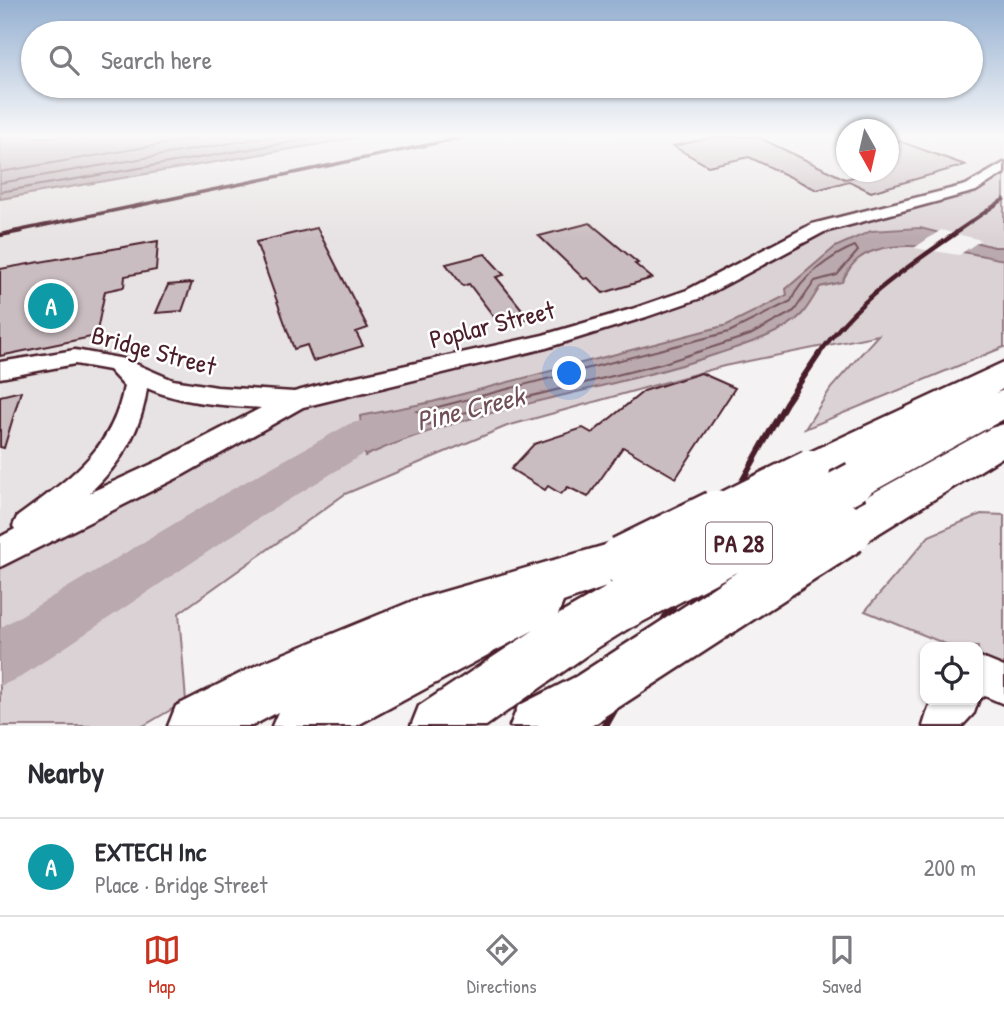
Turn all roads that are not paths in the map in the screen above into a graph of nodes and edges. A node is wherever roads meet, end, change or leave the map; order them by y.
1 (998, 171) edge
2 (116, 364) junction
3 (0, 370) edge
4 (1004, 374) edge
5 (294, 401) junction
6 (1004, 403) edge
7 (1004, 438) edge
8 (859, 463) junction
9 (0, 551) edge
10 (623, 583) junction
11 (408, 670) junction
12 (983, 676) edge
13 (1004, 686) edge
14 (956, 705) edge
15 (578, 711) edge
16 (196, 726) edge
17 (300, 726) edge
18 (337, 726) edge
19 (439, 726) edge
20 (538, 726) edge
21 (942, 726) edge

1 - 5 street, Poplar Street
2 - 3 street, Bridge Street
2 - 5 street, Bridge Street
2 - 9 street
4 - 8 highway, PA 28
5 - 9 street, Poplar Street
6 - 8 highway, PA 28
7 - 15 highway, bridge
8 - 10 highway, PA 28, bridge
10 - 11 highway, PA 28
10 - 16 highway
10 - 19 highway, PA 28
11 - 17 highway, PA 28
11 - 18 highway
12 - 13 street
14 - 21 street
15 - 20 highway

